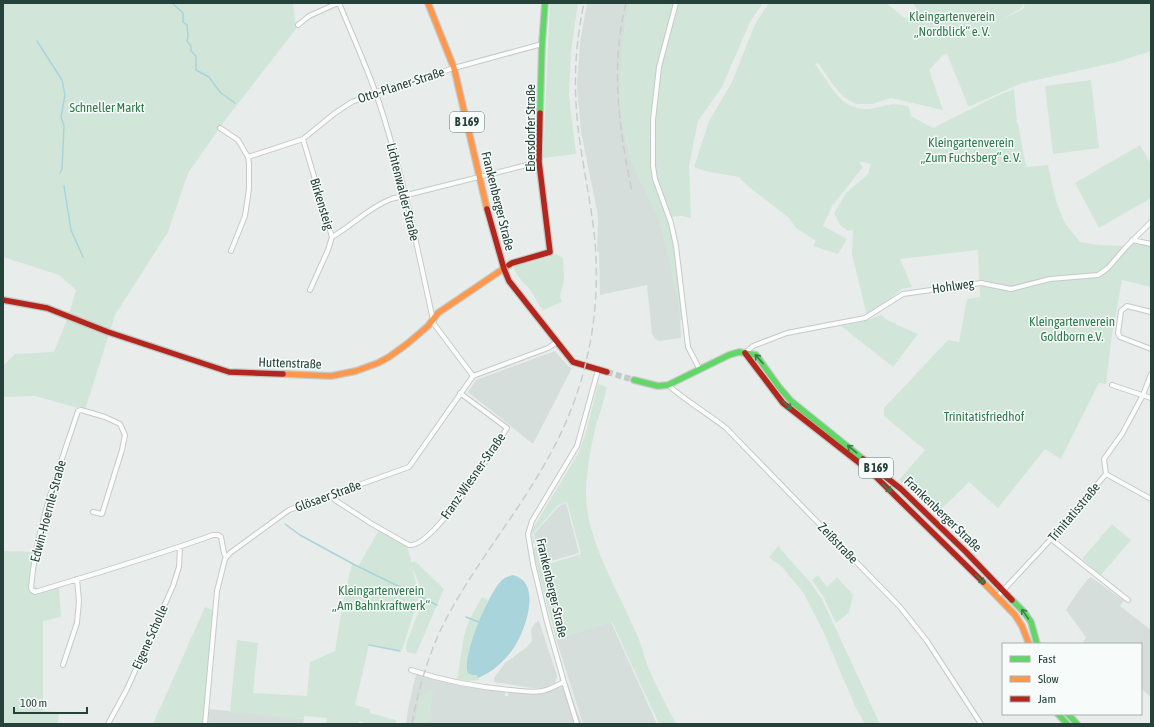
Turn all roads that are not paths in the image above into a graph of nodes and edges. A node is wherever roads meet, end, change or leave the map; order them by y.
1 (338, 3) edge
2 (428, 3) edge
3 (545, 3) edge
4 (676, 3) edge
5 (298, 25) dead end
6 (542, 44) junction
7 (454, 68) junction
8 (376, 92) junction
9 (220, 128) dead end
10 (303, 139) junction
11 (248, 157) junction
12 (539, 162) junction
13 (480, 176) junction
14 (405, 195) junction
15 (1151, 222) edge
16 (332, 237) junction
17 (1132, 240) junction
18 (1151, 244) edge
19 (231, 251) dead end
20 (550, 252) joint
21 (504, 269) junction
22 (310, 290) dead end
23 (3, 300) edge
24 (1151, 312) edge
25 (433, 320) junction
26 (557, 342) junction
27 (1151, 349) edge
28 (745, 353) junction
29 (598, 370) junction
30 (700, 370) junction
31 (607, 372) tunnel mouth
32 (1151, 374) edge
33 (472, 376) junction
34 (634, 380) tunnel mouth
35 (1112, 384) dead end
36 (668, 385) junction
37 (460, 393) junction
38 (1143, 395) junction
39 (1151, 398) edge
40 (1106, 474) junction
41 (332, 494) junction
42 (1151, 499) edge
43 (93, 512) dead end
44 (1051, 539) junction
45 (180, 547) junction
46 (226, 557) junction
47 (77, 579) junction
48 (1003, 590) junction
49 (997, 597) junction
50 (1128, 600) dead end
51 (1028, 643) edge
52 (1037, 643) edge
53 (63, 665) dead end
54 (411, 670) dead end
55 (564, 682) junction
56 (1059, 715) edge
57 (1069, 715) edge
58 (108, 724) edge
59 (205, 724) edge
60 (577, 724) edge
61 (981, 724) edge
62 (1067, 724) edge
63 (1077, 724) edge

1 - 5 street
1 - 8 street, Lichtenwalder Straße
2 - 7 main road, Frankenberger Straße / B 169
3 - 6 main road, Ebersdorfer Straße
4 - 30 street
6 - 7 street, Otto-Planer-Straße
6 - 12 main road, Ebersdorfer Straße
7 - 8 street, Otto-Planer-Straße
7 - 13 main road, Frankenberger Straße / B 169
8 - 10 street, Otto-Planer-Straße
8 - 14 street, Lichtenwalder Straße
9 - 11 street
10 - 11 street, Otto-Planer-Straße
10 - 16 street, Birkensteig
11 - 19 street
12 - 13 street
12 - 20 main road, Ebersdorfer Straße
13 - 14 street
13 - 21 main road, Frankenberger Straße / B 169
14 - 16 street
14 - 25 street, Lichtenwalder Straße
15 - 17 street, Hohlweg
16 - 22 street, Birkensteig
17 - 18 street
17 - 28 street, Hohlweg
20 - 21 main road, Huttenstraße
21 - 25 main road, Huttenstraße
21 - 26 main road, Frankenberger Straße / B 169
23 - 25 main road, Huttenstraße
24 - 27 street
25 - 33 street, Lichtenwalder Straße
26 - 29 main road, Frankenberger Straße / B 169
26 - 33 street
28 - 30 main road
48 -> 28 main road, Frankenberger Straße / B 169
28 -> 49 main road, Frankenberger Straße / B 169
29 - 31 main road, Frankenberger Straße / B 169
29 - 55 street, Frankenberger Straße
30 - 36 main road
32 - 38 street, Trinitatisstraße
33 - 37 street, Glösaer Straße
34 - 36 main road
35 - 38 street
36 - 61 street, Zeißstraße
37 - 41 street, Glösaer Straße
37 - 41 street, Franz-Wiesner-Straße
38 - 39 street
38 - 40 street, Trinitatisstraße
40 - 42 street
40 - 44 street, Trinitatisstraße
41 - 46 street, Glösaer Straße
43 - 47 street, Edwin-Hoernle-Straße
44 - 48 street, Trinitatisstraße
44 - 50 street
45 - 46 street, Edwin-Hoernle-Straße
45 - 47 street, Edwin-Hoernle-Straße
45 - 58 street, Eigene Scholle
46 - 59 street
47 - 53 street
48 - 49 street, Trinitatisstraße
52 -> 48 main road, Frankenberger Straße / B 169
49 - 51 main road, Frankenberger Straße / B 169
54 - 55 street
55 - 60 street, Frankenberger Straße
56 - 62 main road
57 - 63 main road

